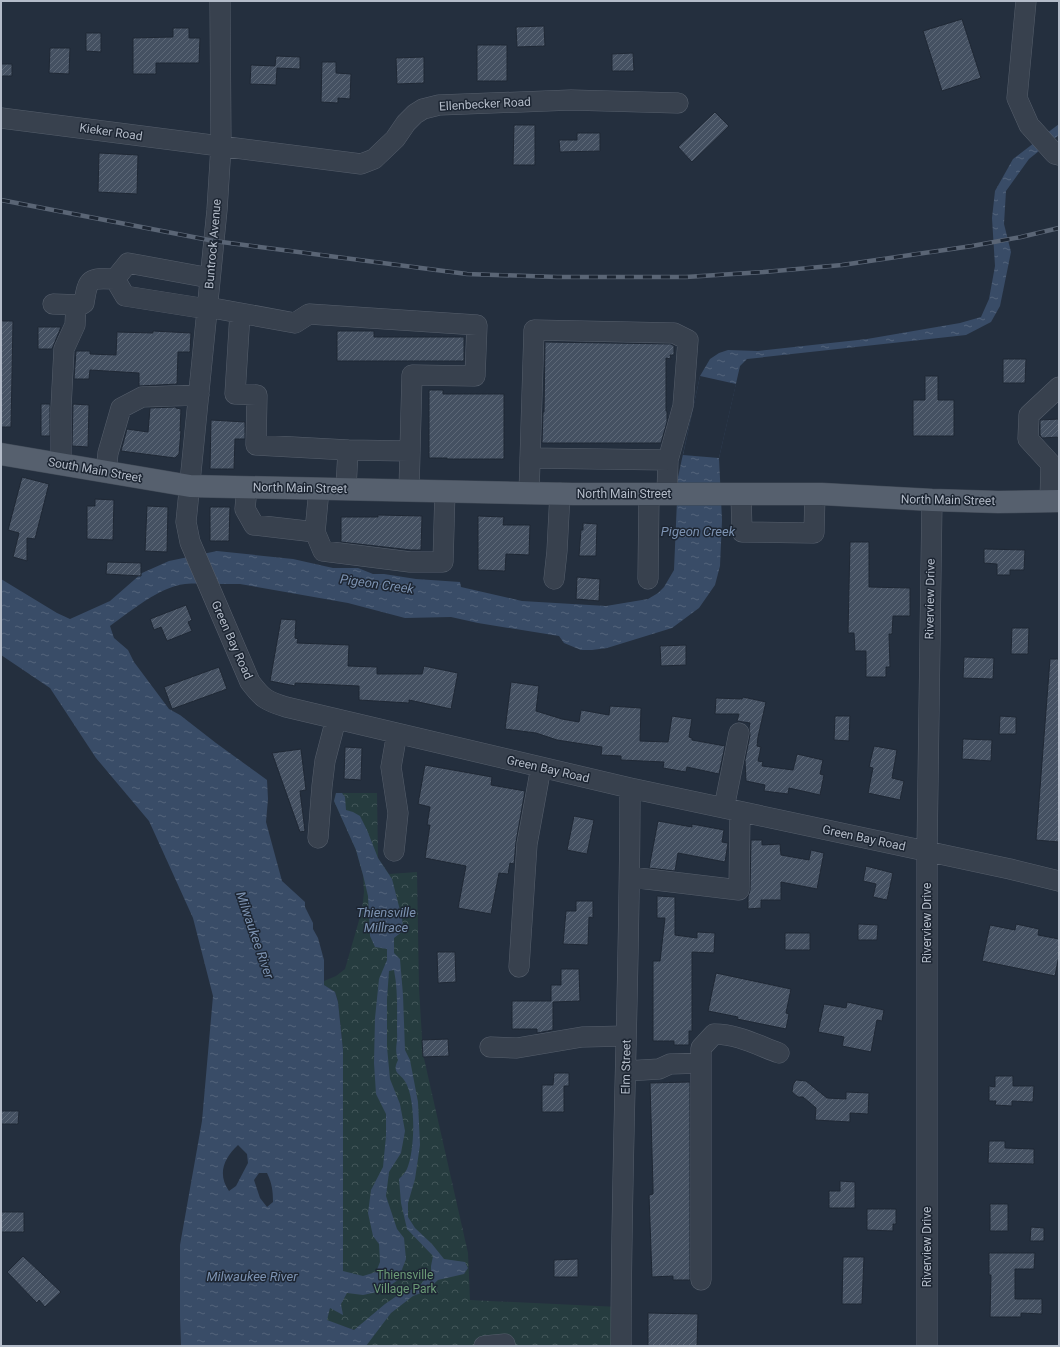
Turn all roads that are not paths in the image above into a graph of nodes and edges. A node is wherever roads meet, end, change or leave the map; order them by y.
1 (220, 1) edge
2 (1026, 1) edge
3 (678, 103) dead end
4 (1, 118) edge
5 (221, 146) junction
6 (1054, 152) edge
7 (210, 278) junction
8 (114, 279) junction
9 (52, 304) dead end
10 (76, 305) junction
11 (207, 308) junction
12 (240, 313) junction
13 (1059, 386) edge
14 (199, 395) junction
15 (1051, 399) edge
16 (348, 450) junction
17 (410, 451) junction
18 (1, 454) edge
19 (530, 458) junction
20 (668, 460) junction
21 (61, 464) junction
22 (1055, 464) edge
23 (106, 472) junction
24 (190, 486) junction
25 (247, 487) junction
26 (319, 489) junction
27 (346, 489) junction
28 (409, 490) junction
29 (445, 491) junction
30 (529, 493) junction
31 (560, 493) junction
32 (658, 494) junction
33 (731, 494) junction
34 (815, 494) junction
35 (932, 500) junction
36 (1054, 501) edge
37 (315, 532) junction
38 (554, 579) dead end
39 (648, 579) dead end
40 (336, 719) junction
41 (397, 733) junction
42 (739, 733) dead end
43 (541, 767) junction
44 (630, 788) junction
45 (732, 810) junction
46 (318, 838) dead end
47 (394, 851) dead end
48 (927, 852) junction
49 (630, 877) junction
50 (1059, 881) edge
51 (519, 967) dead end
52 (626, 1036) junction
53 (490, 1047) dead end
54 (778, 1052) dead end
55 (701, 1063) junction
56 (626, 1064) junction
57 (701, 1280) dead end
58 (484, 1346) edge
59 (504, 1346) edge
60 (622, 1346) edge
61 (927, 1346) edge

1 - 5 street, Buntrock Avenue
2 - 6 street
3 - 5 street, Ellenbecker Road
4 - 5 street, Kieker Road
5 - 7 street, Buntrock Avenue
7 - 8 street
7 - 11 street, Buntrock Avenue
8 - 10 street
8 - 11 street
9 - 10 street
10 - 21 street
11 - 12 street
11 - 14 street, Buntrock Avenue
12 - 16 street
12 - 17 street
13 - 15 street
14 - 23 street
14 - 24 street, Buntrock Avenue
15 - 22 street
16 - 17 street
16 - 27 street
17 - 28 street
18 - 21 main road, South Main Street
19 - 20 street
19 - 20 street
19 - 30 street
20 - 32 street
21 - 23 main road, South Main Street
22 - 36 street
23 - 24 main road, South Main Street
24 - 25 main road, North Main Street
24 - 40 street, Green Bay Road
25 - 26 main road, North Main Street
25 - 37 street
26 - 27 main road, North Main Street
26 - 37 street
27 - 28 main road, North Main Street
28 - 29 main road, North Main Street
29 - 30 main road, North Main Street
29 - 37 street
30 - 31 main road, North Main Street
31 - 32 main road, North Main Street
31 - 38 street
32 - 33 main road, North Main Street
32 - 39 street
33 - 34 main road, North Main Street
33 - 34 street
34 - 35 main road, North Main Street
35 - 36 main road, North Main Street
35 - 48 street, Riverview Drive
40 - 41 street, Green Bay Road
40 - 46 street
41 - 43 street, Green Bay Road
41 - 47 street
42 - 45 street
43 - 44 street, Green Bay Road
43 - 51 street
44 - 45 street, Green Bay Road
44 - 49 street, Elm Street
45 - 48 street, Green Bay Road
45 - 49 street
48 - 50 street, Green Bay Road
48 - 61 street, Riverview Drive
49 - 52 street, Elm Street
52 - 53 street
52 - 56 street, Elm Street
54 - 55 street
55 - 56 street
55 - 57 street
56 - 60 street, Elm Street
58 - 59 street

